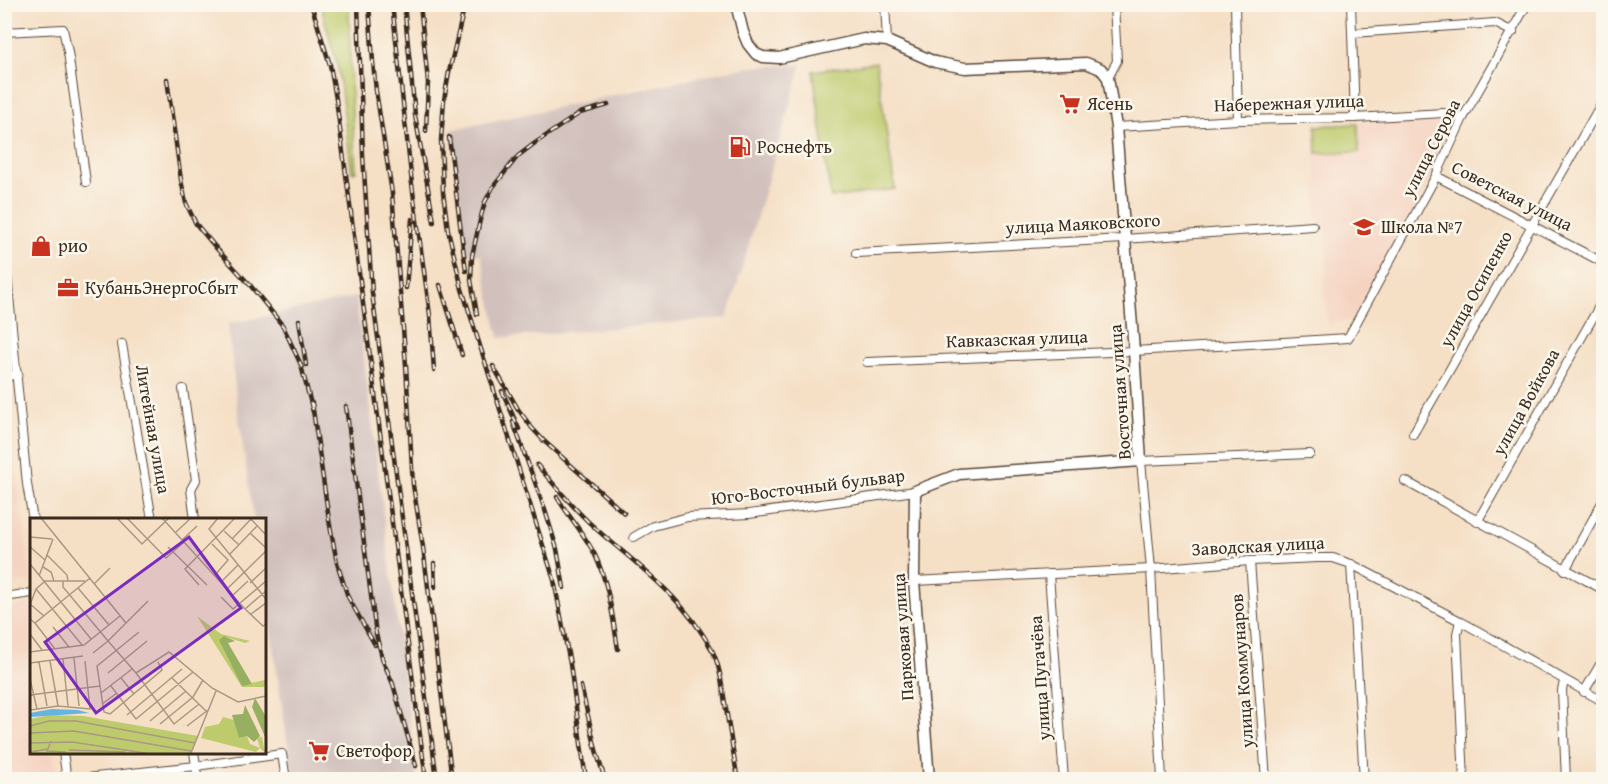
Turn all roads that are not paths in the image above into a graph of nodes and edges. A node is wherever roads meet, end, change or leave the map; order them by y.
1 (736, 4) edge
2 (885, 4) edge
3 (1114, 4) edge
4 (1236, 4) edge
5 (1351, 4) edge
6 (1527, 4) edge
7 (4, 32) edge
8 (1513, 32) junction
9 (1353, 33) junction
10 (887, 41) junction
11 (1108, 78) junction
12 (1604, 99) edge
13 (1355, 118) junction
14 (1462, 118) junction
15 (1238, 120) junction
16 (1116, 127) junction
17 (1437, 176) junction
18 (86, 182) dead end
19 (1531, 225) junction
20 (1313, 226) dead end
21 (1124, 239) junction
22 (4, 244) edge
23 (856, 253) dead end
24 (1604, 263) edge
25 (7, 289) edge
26 (1604, 298) edge
27 (1348, 338) joint
28 (122, 344) dead end
29 (1134, 351) junction
30 (867, 362) dead end
31 (18, 374) junction
32 (4, 377) edge
33 (183, 389) dead end
34 (1413, 434) dead end
35 (1310, 454) dead end
36 (1141, 461) junction
37 (1405, 481) dead end
38 (915, 491) junction
39 (1604, 499) edge
40 (33, 518) edge
41 (152, 518) edge
42 (195, 518) edge
43 (1478, 522) junction
44 (634, 537) dead end
45 (1250, 561) junction
46 (1351, 564) junction
47 (1151, 569) junction
48 (1565, 570) junction
49 (1049, 574) junction
50 (914, 581) junction
51 (1604, 590) edge
52 (30, 593) edge
53 (4, 597) edge
54 (1460, 621) junction
55 (1604, 658) edge
56 (1564, 681) junction
57 (1584, 692) junction
58 (1604, 702) edge
59 (63, 754) edge
60 (194, 754) edge
61 (196, 766) junction
62 (67, 780) edge
63 (198, 780) edge
64 (286, 780) edge
65 (929, 780) edge
66 (1064, 780) edge
67 (1162, 780) edge
68 (1266, 780) edge
69 (1364, 780) edge
70 (1464, 780) edge
71 (1566, 780) edge

1 - 10 main road
2 - 10 street
3 - 11 street, Восточная улица
4 - 15 street
5 - 9 street
6 - 8 street, улица Серова
7 - 18 street
8 - 9 street
8 - 14 street, улица Серова
9 - 13 street
10 - 11 main road
11 - 16 main road, Восточная улица
12 - 19 street, улица Осипенко
13 - 14 street, Набережная улица
13 - 15 street, Набережная улица
14 - 17 street, улица Серова
15 - 16 street, Набережная улица
16 - 21 main road, Восточная улица
17 - 19 street, Советская улица
17 - 27 street, улица Серова
19 - 24 street, Советская улица
19 - 34 street, улица Осипенко
20 - 21 street, улица Маяковского
21 - 23 street, улица Маяковского
21 - 29 main road, Восточная улица
22 - 25 street
25 - 31 street
26 - 43 street, улица Войкова
27 - 29 street, Кавказская улица
28 - 41 street, Литейная улица
29 - 30 street, Кавказская улица
29 - 36 main road, Восточная улица
31 - 32 street
31 - 40 street
33 - 42 street
35 - 36 street, Юго-Восточный бульвар
36 - 38 main road, Юго-Восточный бульвар
36 - 47 street, Восточная улица
37 - 43 street
38 - 44 street, Юго-Восточный бульвар
38 - 50 main road, Парковая улица
39 - 48 street
43 - 48 street
45 - 46 street, Заводская улица
45 - 47 street, Заводская улица
45 - 68 street, улица Коммунаров
46 - 54 street, Заводская улица
46 - 69 street
47 - 49 street, Заводская улица
47 - 67 street, Восточная улица
48 - 51 street
49 - 50 street, Заводская улица
49 - 66 street, улица Пугачёва
50 - 65 main road, Парковая улица
52 - 53 street
54 - 56 street, Заводская улица
54 - 70 street
55 - 57 street
56 - 57 street, Заводская улица
56 - 71 street
57 - 58 street, Заводская улица
59 - 62 street
60 - 61 street
61 - 62 street
61 - 63 street
61 - 64 street

